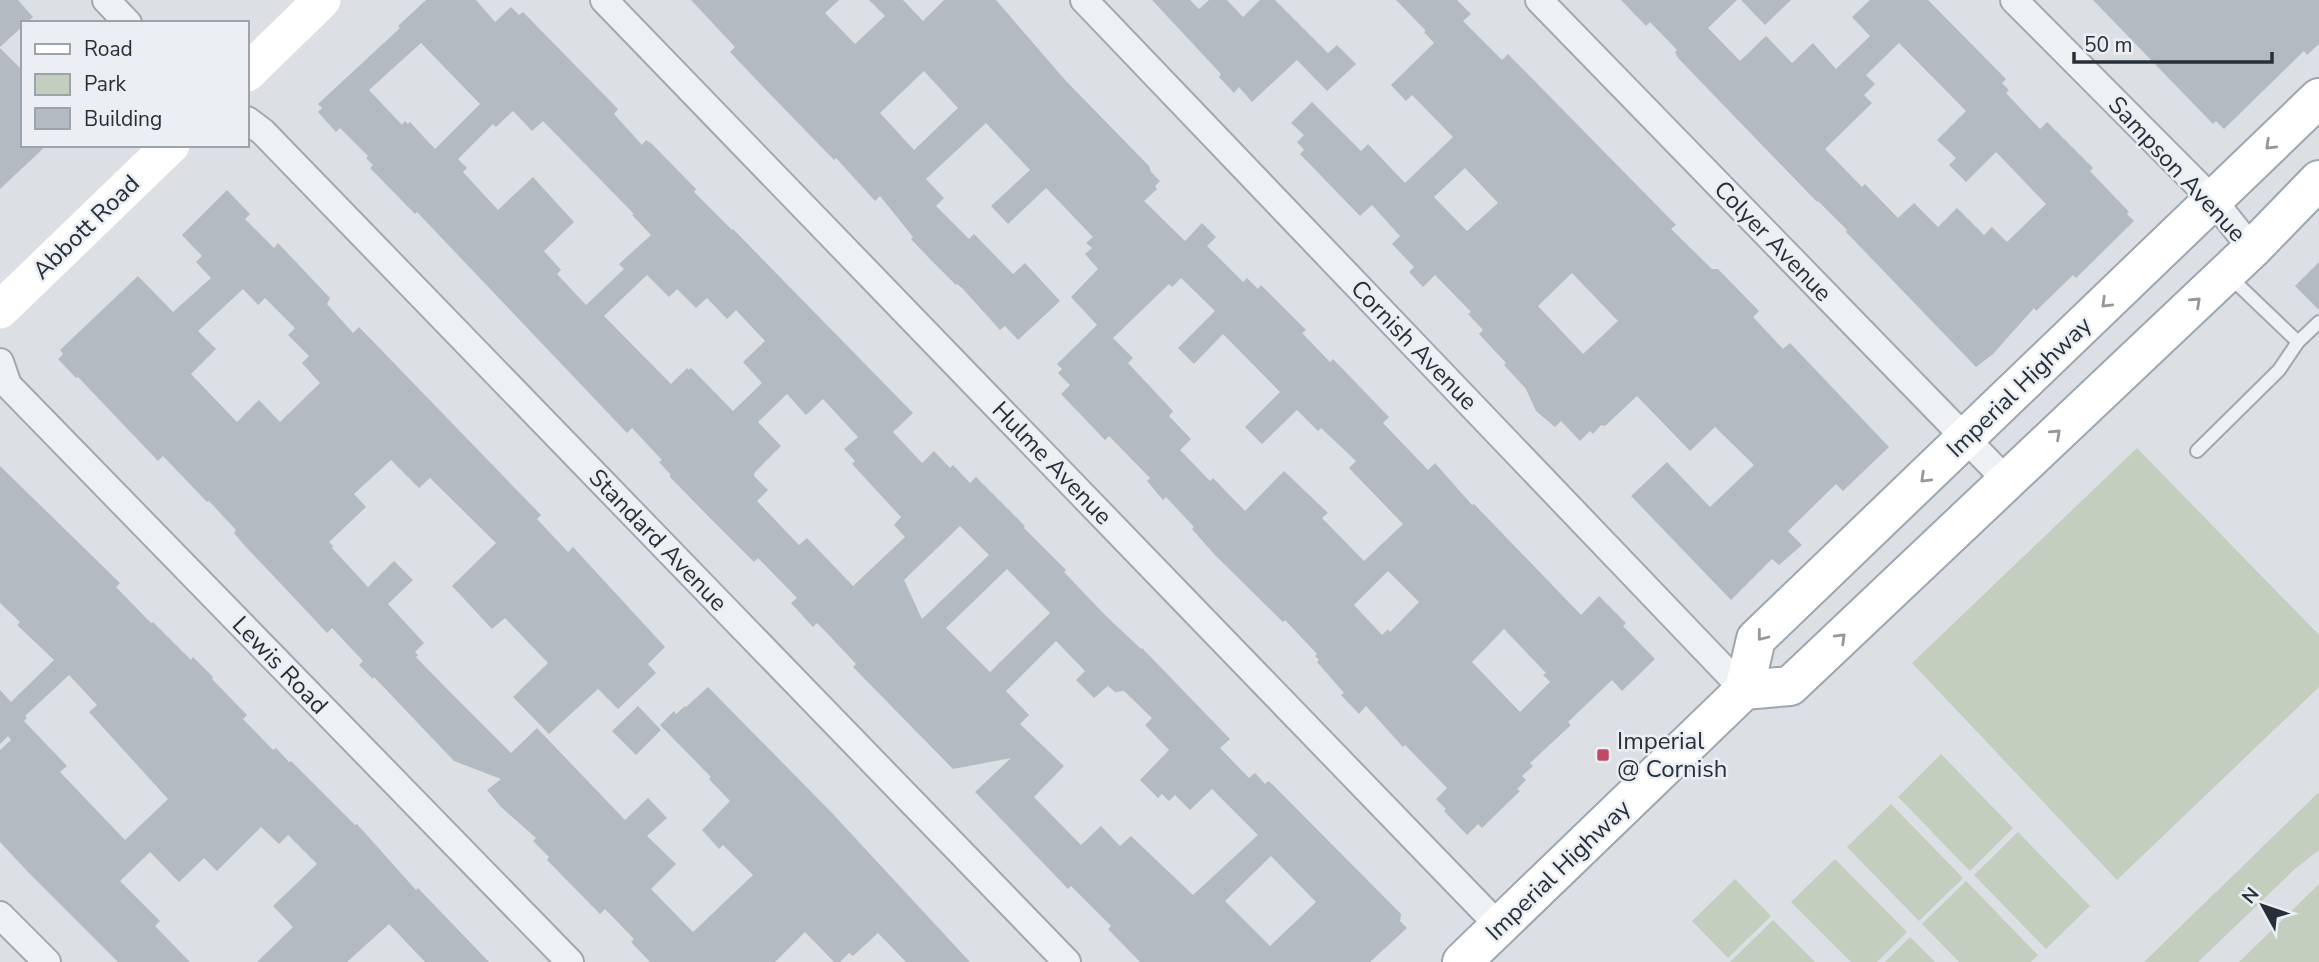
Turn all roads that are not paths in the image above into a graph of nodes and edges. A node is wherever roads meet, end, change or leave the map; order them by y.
1 (106, 0) edge
2 (322, 0) edge
3 (604, 0) edge
4 (1084, 0) edge
5 (1539, 0) edge
6 (2014, 0) edge
7 (126, 21) edge
8 (248, 72) edge
9 (2319, 98) edge
10 (248, 121) edge
11 (169, 147) edge
12 (2319, 180) edge
13 (2213, 200) junction
14 (2239, 261) junction
15 (0, 310) edge
16 (2319, 322) edge
17 (2298, 342) junction
18 (0, 362) edge
19 (1965, 439) junction
20 (2197, 450) dead end
21 (2007, 481) junction
22 (1744, 690) junction
23 (0, 915) edge
24 (1499, 926) junction
25 (47, 962) edge
26 (570, 962) edge
27 (1067, 962) edge
28 (1462, 962) edge

1 - 7 street
2 - 8 street
3 - 24 street, Hulme Avenue
4 - 22 street, Cornish Avenue
5 - 19 street, Colyer Avenue
6 - 13 street, Sampson Avenue
9 -> 13 main road, Imperial Highway
10 - 27 street, Standard Avenue
11 - 15 street, Abbott Road
12 - 14 main road
13 - 14 street, Sampson Avenue
13 -> 19 main road, Imperial Highway
14 - 17 lane
21 -> 14 main road
16 - 17 lane
17 - 20 lane
18 - 26 street, Lewis Road
19 - 21 street, Colyer Avenue
19 -> 22 main road, Imperial Highway
22 -> 21 main road
22 - 24 main road, Imperial Highway
23 - 25 street
24 - 28 main road, Imperial Highway

